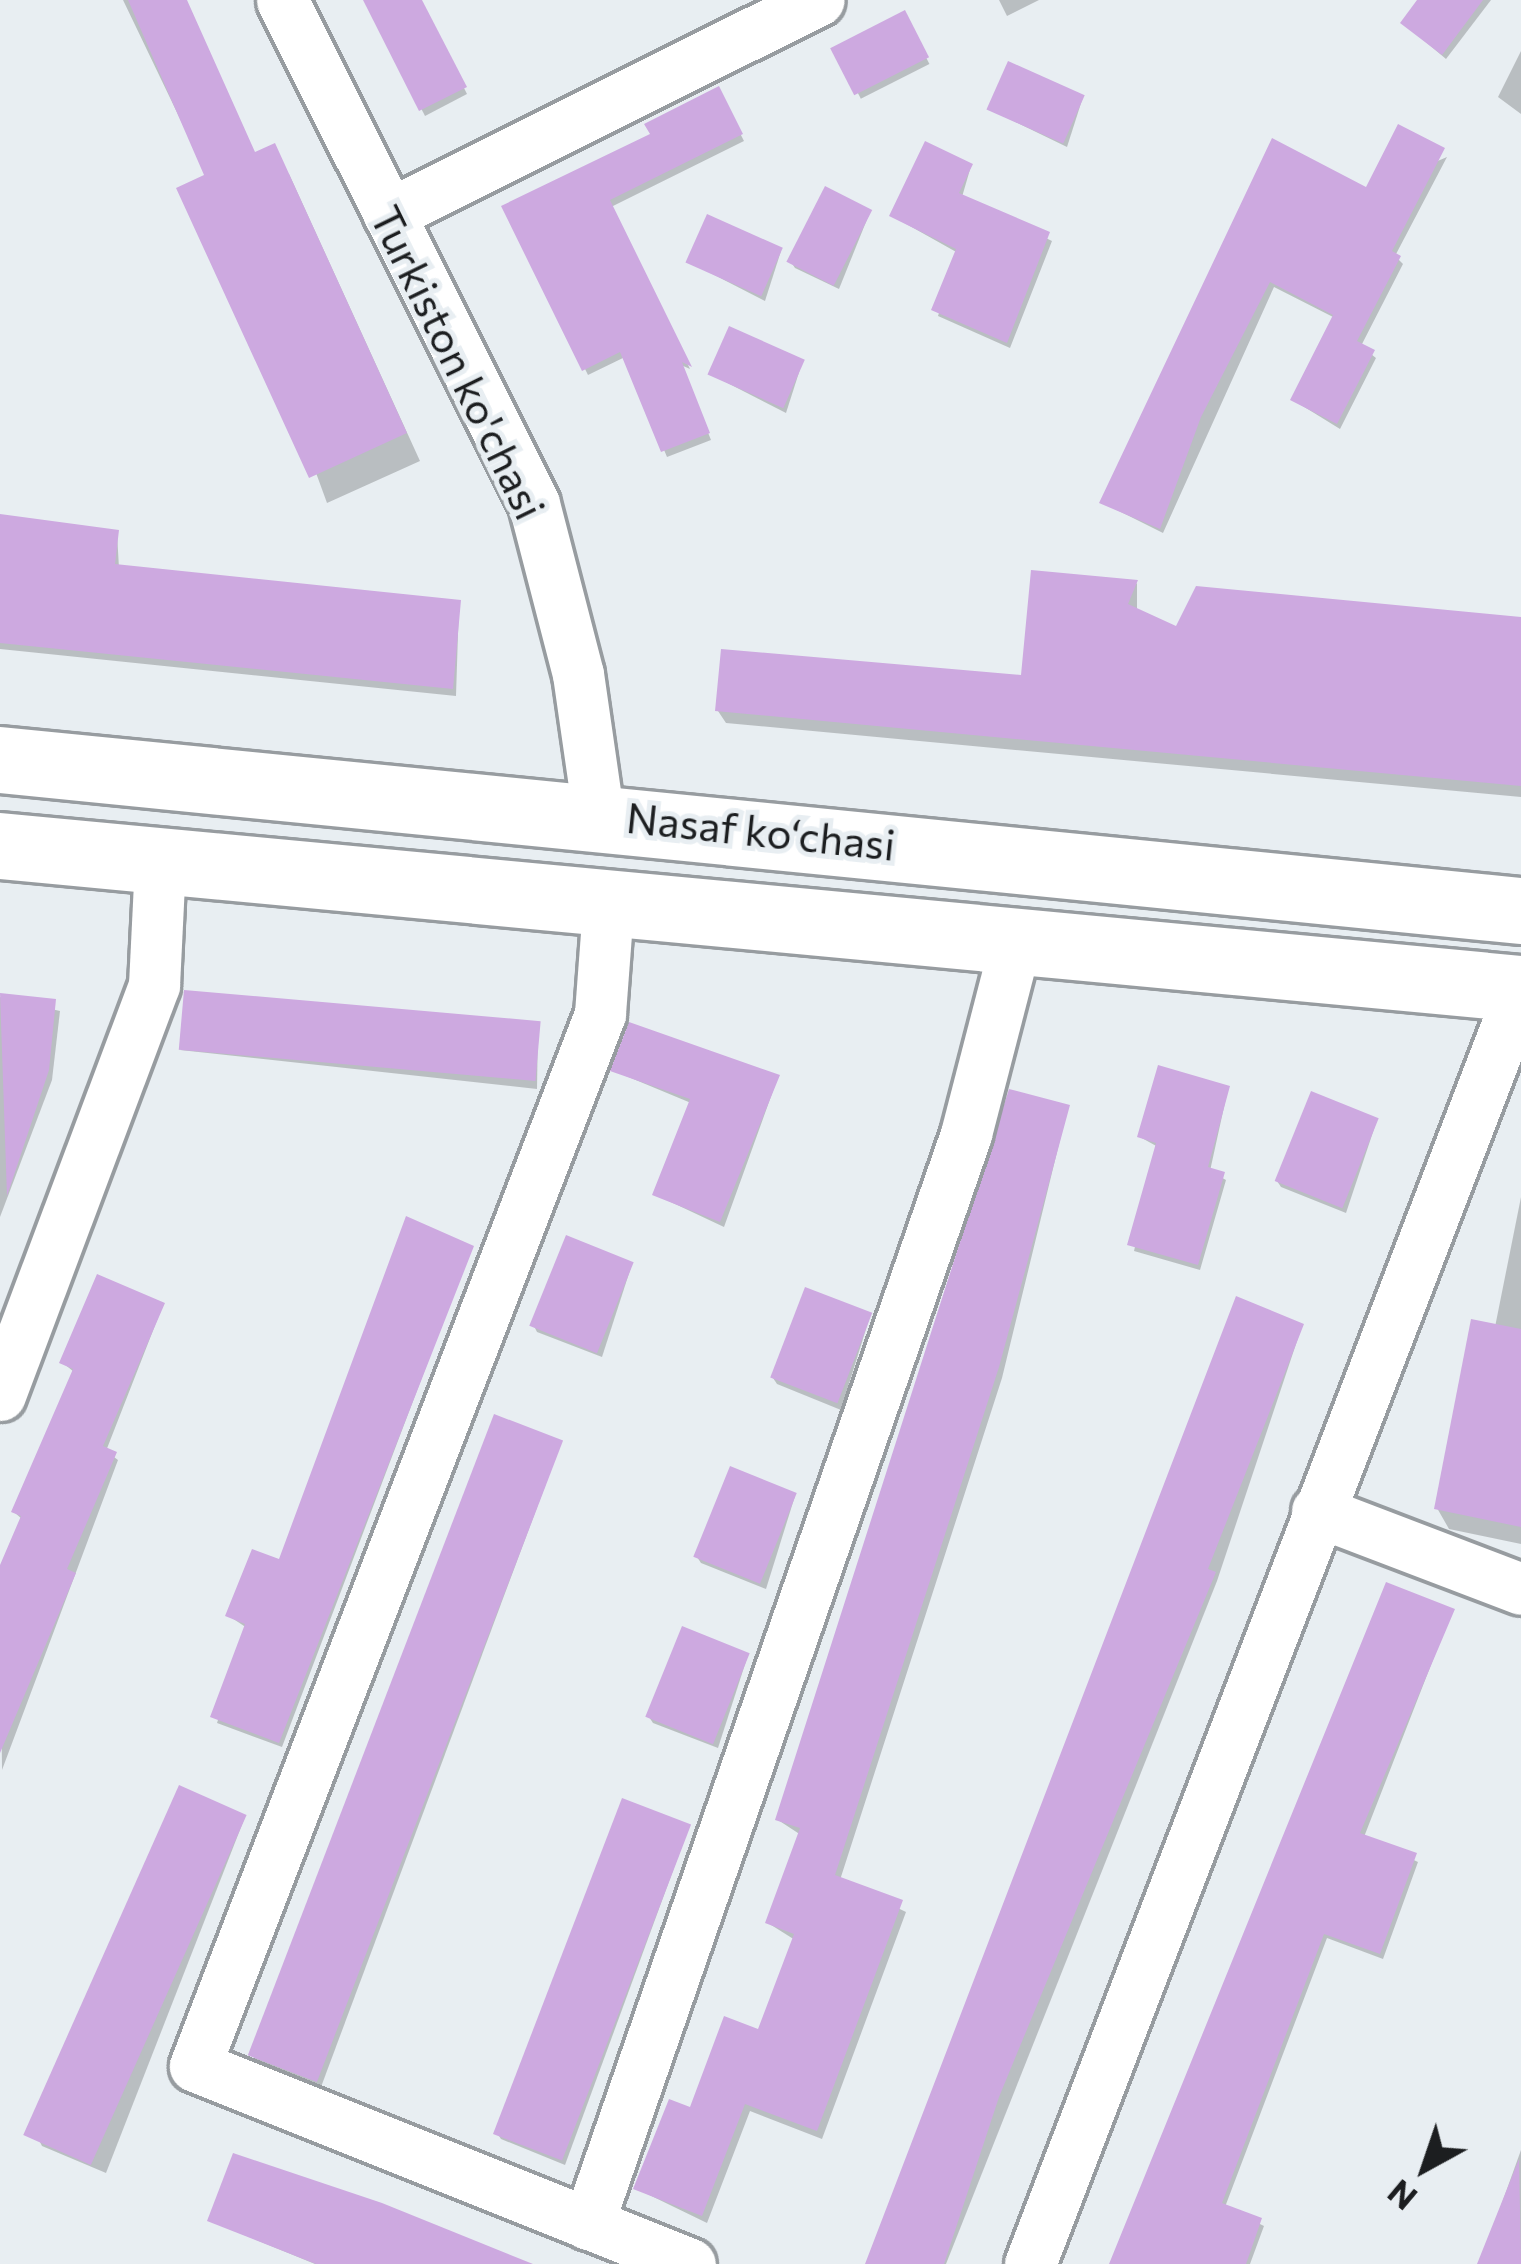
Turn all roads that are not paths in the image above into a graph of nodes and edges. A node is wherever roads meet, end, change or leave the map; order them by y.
1 (282, 0) edge
2 (819, 0) edge
3 (389, 214) junction
4 (0, 760) edge
5 (598, 813) junction
6 (0, 846) edge
7 (160, 860) junction
8 (608, 908) junction
9 (1521, 910) edge
10 (1015, 944) junction
11 (1521, 988) edge
12 (0, 1395) edge
13 (1317, 1511) junction
14 (1521, 1589) edge
15 (588, 2224) junction
16 (690, 2264) edge
17 (1030, 2264) edge

1 - 3 street, Turkiston ko'chasi
2 - 3 street
3 - 5 street, Turkiston ko'chasi
4 - 5 main road, Nasaf ko‘chasi
5 - 9 main road, Nasaf ko‘chasi
6 - 7 main road
7 - 8 main road
7 - 12 street
8 - 10 main road
8 - 15 street
10 - 11 main road
10 - 15 street
11 - 13 street
13 - 14 street
13 - 17 street
15 - 16 street

